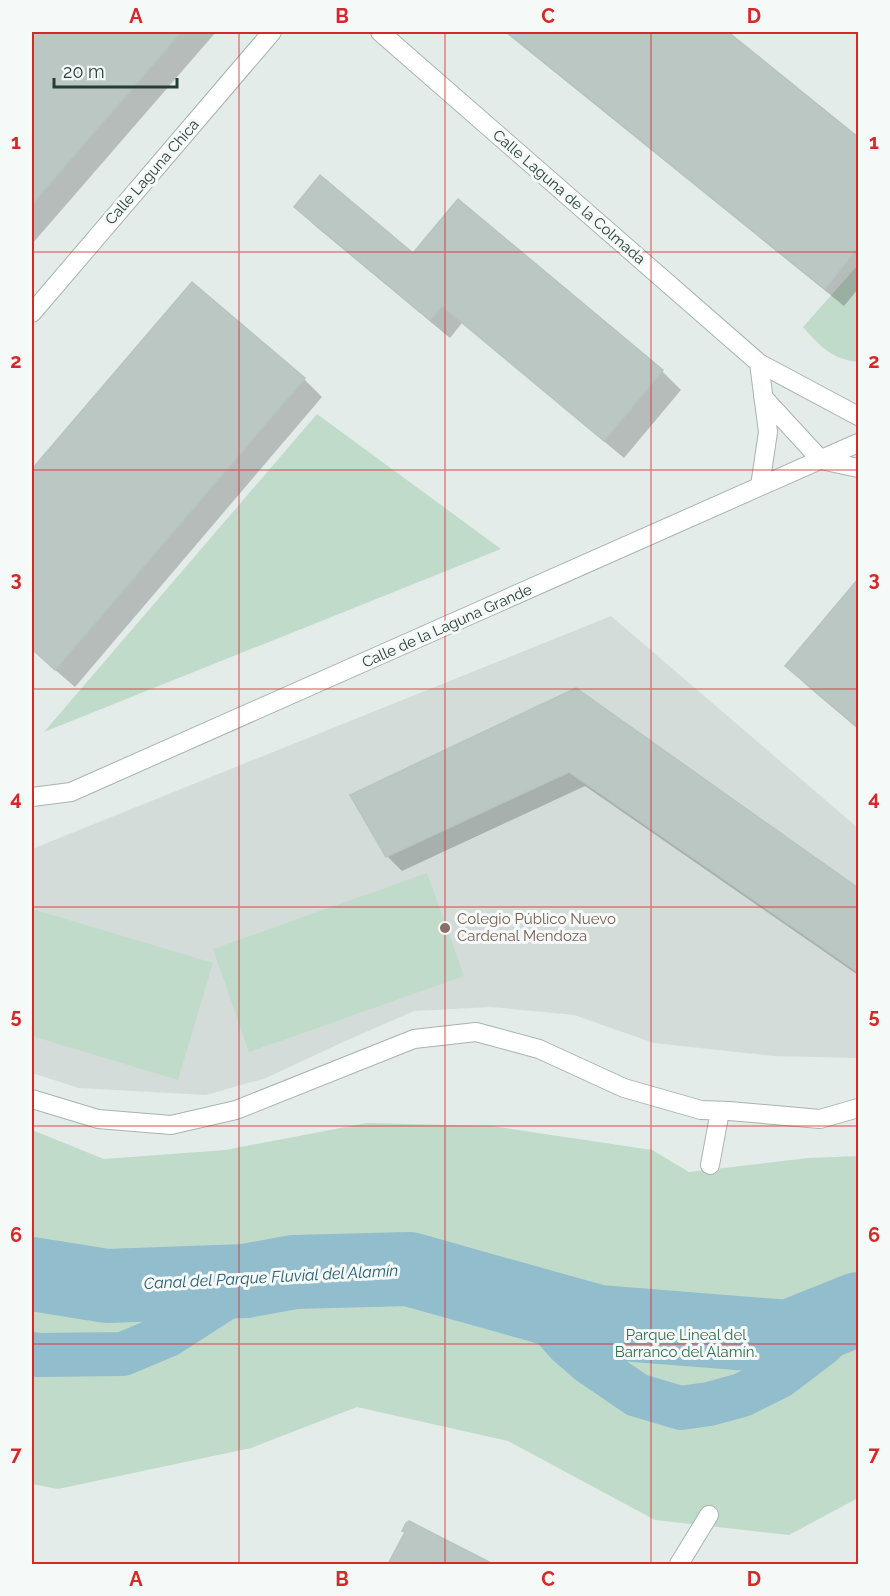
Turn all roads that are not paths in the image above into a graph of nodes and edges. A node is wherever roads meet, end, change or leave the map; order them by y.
1 (272, 32) edge
2 (380, 32) edge
3 (32, 313) edge
4 (759, 363) junction
5 (763, 397) junction
6 (858, 416) edge
7 (858, 443) edge
8 (821, 460) junction
9 (858, 468) edge
10 (760, 486) junction
11 (32, 797) edge
12 (32, 1099) edge
13 (858, 1108) edge
14 (720, 1111) junction
15 (710, 1165) dead end
16 (709, 1515) dead end
17 (679, 1564) edge

1 - 3 street, Calle Laguna Chica
2 - 4 street, Calle Laguna de la Colmada
4 - 5 street
4 - 6 street, Calle Laguna de la Colmada
5 - 8 street
5 - 10 street
7 - 8 street, Calle de la Laguna Grande
8 - 9 street
8 - 10 street, Calle de la Laguna Grande
10 - 11 street, Calle de la Laguna Grande
12 - 14 street
13 - 14 street
14 - 15 street
16 - 17 street

